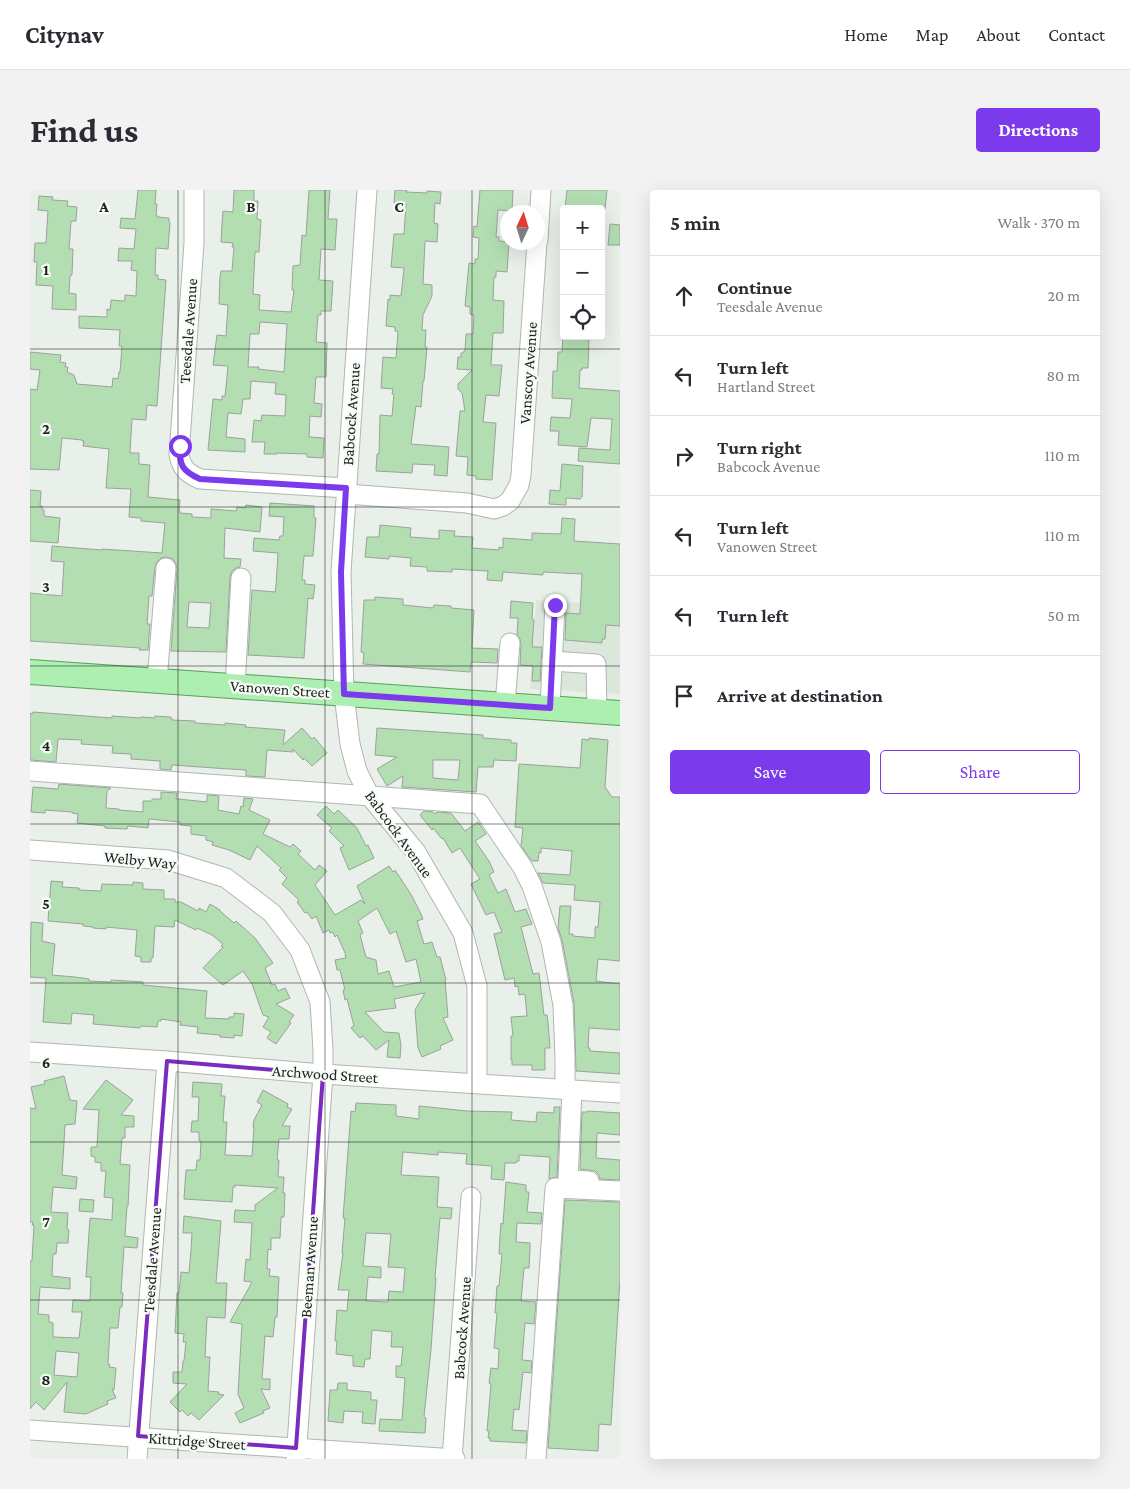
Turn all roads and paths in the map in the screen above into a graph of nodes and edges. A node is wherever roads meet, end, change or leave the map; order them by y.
1 (194, 190) edge
2 (367, 190) edge
3 (541, 190) edge
4 (540, 205) edge
5 (536, 250) edge
6 (346, 491) junction
7 (166, 568) dead end
8 (241, 578) dead end
9 (555, 605) dead end
10 (510, 643) dead end
11 (552, 662) junction
12 (30, 672) edge
13 (157, 681) junction
14 (235, 686) junction
15 (344, 694) junction
16 (505, 704) junction
17 (550, 708) junction
18 (609, 712) edge
19 (30, 771) edge
20 (369, 795) junction
21 (30, 850) edge
22 (30, 1052) edge
23 (167, 1061) junction
24 (323, 1074) junction
25 (477, 1084) junction
26 (568, 1089) junction
27 (620, 1093) edge
28 (620, 1184) edge
29 (620, 1191) edge
30 (471, 1197) dead end
31 (30, 1430) edge
32 (138, 1436) junction
33 (296, 1454) edge
34 (137, 1459) edge
35 (453, 1459) edge
36 (536, 1459) edge

1 - 6 street, Teesdale Avenue
2 - 6 street, Babcock Avenue
3 - 4 street, Vanscoy Avenue
5 - 6 street, Vanscoy Avenue
6 - 15 street, Babcock Avenue
7 - 13 street
8 - 14 street
9 - 11 street
10 - 16 street
11 - 17 street
11 - 18 street
12 - 13 main road, Vanowen Street
13 - 14 main road, Vanowen Street
14 - 15 main road, Vanowen Street
15 - 16 main road, Vanowen Street
15 - 20 street, Babcock Avenue
16 - 17 main road, Vanowen Street
17 - 18 main road, Vanowen Street
19 - 20 street
20 - 25 street, Babcock Avenue
20 - 26 street
21 - 24 street, Welby Way
22 - 23 street, Archwood Street
23 - 24 street, Archwood Street
23 - 32 street, Teesdale Avenue
24 - 25 street, Archwood Street
24 - 33 street, Beeman Avenue
25 - 26 street, Archwood Street
26 - 27 street, Archwood Street
26 - 28 street
29 - 36 street
30 - 35 street, Babcock Avenue
31 - 32 street, Kittridge Street
32 - 33 street, Kittridge Street
32 - 34 street, Teesdale Avenue
33 - 35 street, Kittridge Street

